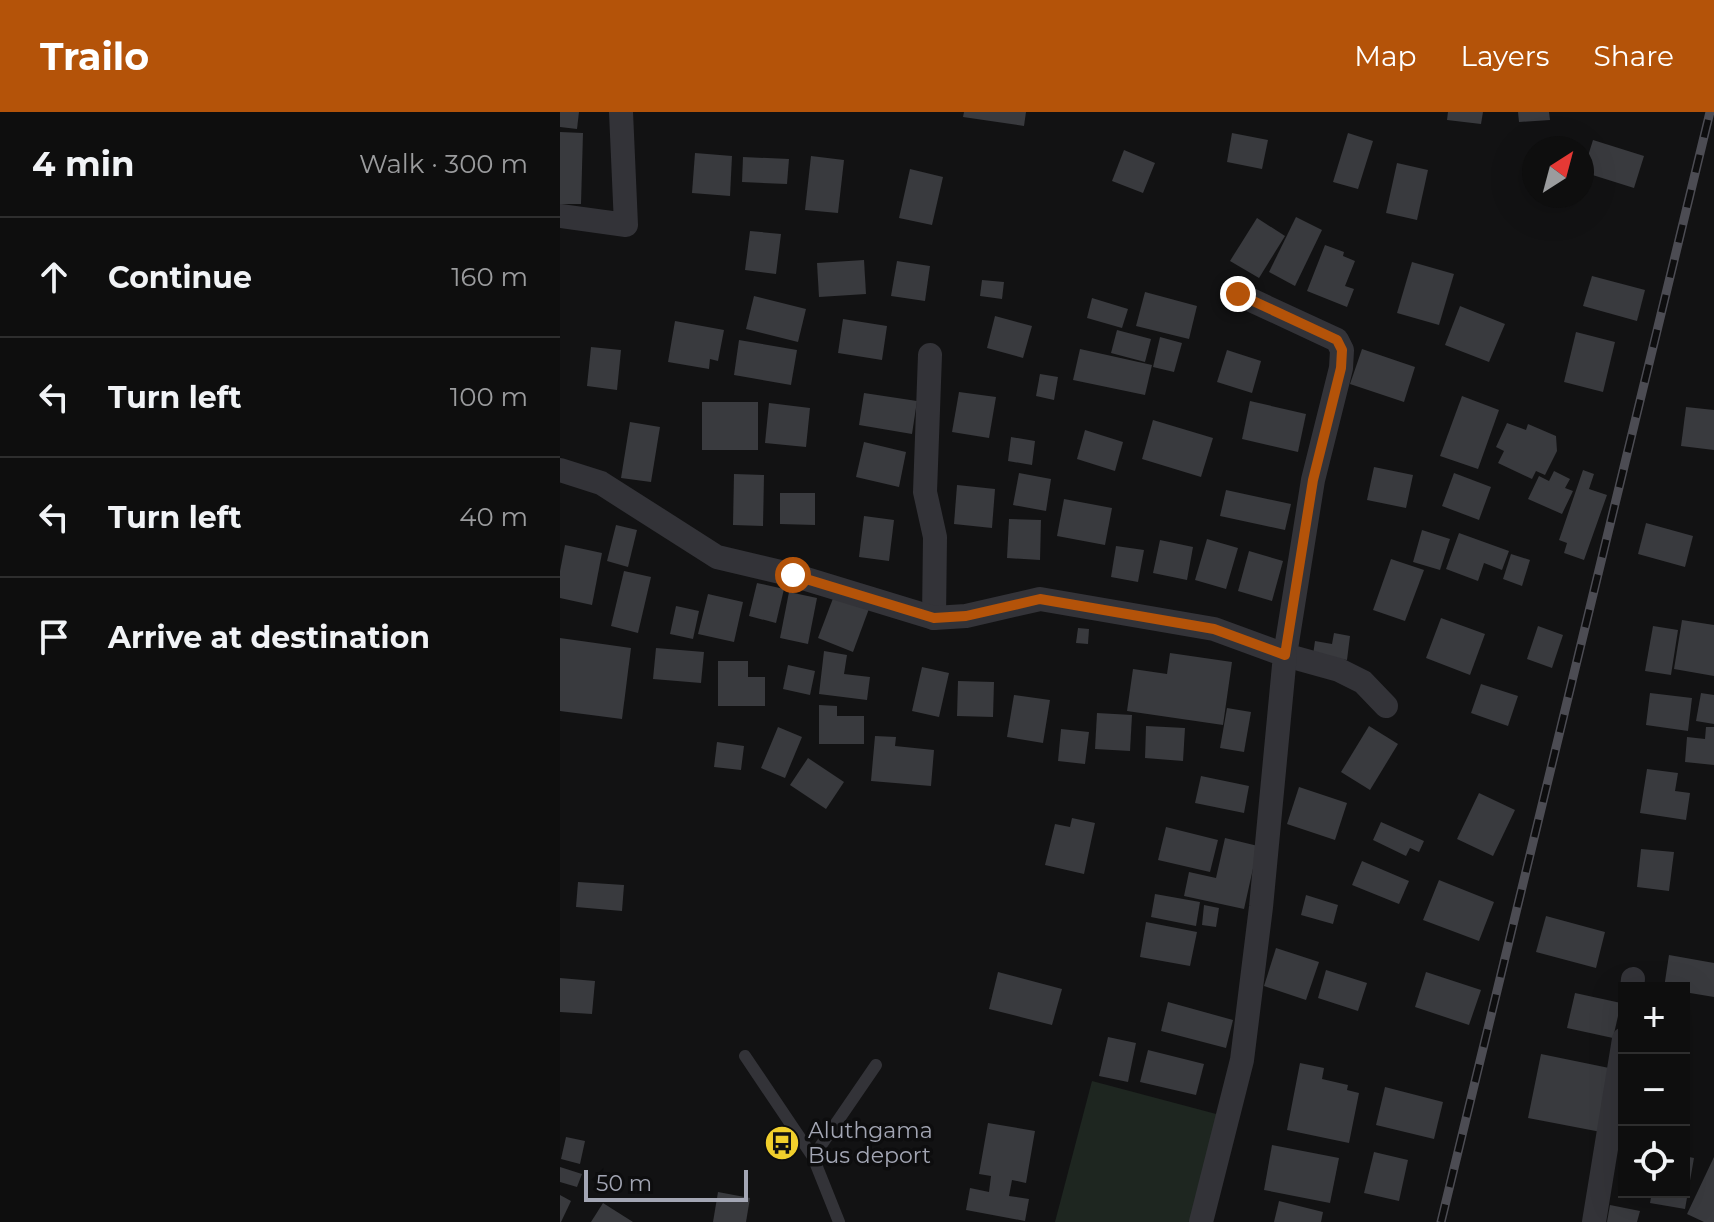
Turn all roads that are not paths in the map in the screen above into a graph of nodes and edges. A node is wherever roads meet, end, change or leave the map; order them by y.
1 (621, 112) edge
2 (560, 216) edge
3 (1238, 294) dead end
4 (930, 355) dead end
5 (560, 470) edge
6 (934, 618) junction
7 (1285, 655) junction
8 (1386, 706) dead end
9 (1622, 1054) edge
10 (745, 1056) dead end
11 (876, 1065) dead end
12 (813, 1157) junction
13 (839, 1222) edge
14 (1201, 1222) edge
15 (1594, 1222) edge

1 - 2 street
3 - 7 street
4 - 6 street
5 - 6 street
6 - 7 street
7 - 8 street
7 - 14 street
9 - 15 street
10 - 12 lane
11 - 12 lane
12 - 13 lane

